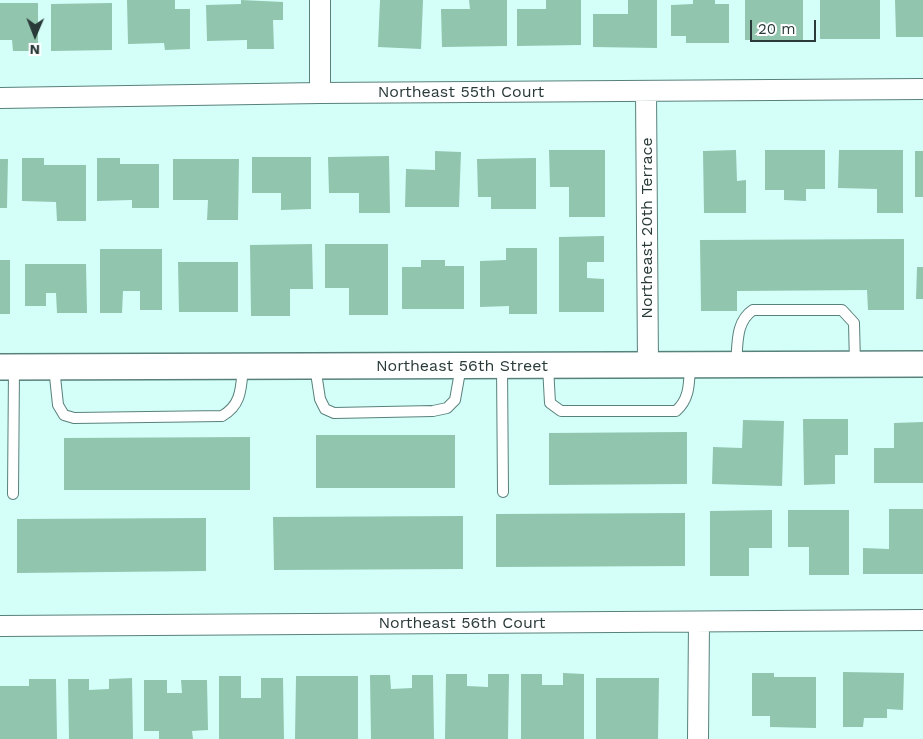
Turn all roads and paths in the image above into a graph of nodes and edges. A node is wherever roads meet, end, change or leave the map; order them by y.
1 (320, 0) edge
2 (923, 89) edge
3 (646, 91) junction
4 (320, 93) junction
5 (0, 98) edge
6 (854, 364) junction
7 (923, 364) edge
8 (648, 365) junction
9 (690, 365) junction
10 (736, 365) junction
11 (243, 366) junction
12 (315, 366) junction
13 (461, 366) junction
14 (502, 366) junction
15 (548, 366) junction
16 (7, 367) edge
17 (54, 367) junction
18 (503, 492) dead end
19 (13, 494) dead end
20 (923, 620) edge
21 (699, 622) junction
22 (0, 626) edge
23 (698, 739) edge

1 - 4 street
2 - 3 street, Northeast 55th Court
3 - 4 street, Northeast 55th Court
3 - 8 street, Northeast 20th Terrace
4 - 5 street, Northeast 55th Court
6 - 7 street, Northeast 56th Street
6 - 10 street, Northeast 56th Street
6 - 10 lane
8 - 9 street, Northeast 56th Street
8 - 15 street, Northeast 56th Street
9 - 10 street, Northeast 56th Street
9 - 15 lane
11 - 12 street, Northeast 56th Street
11 - 17 street, Northeast 56th Street
11 - 17 lane
12 - 13 street, Northeast 56th Street
12 - 13 lane
13 - 14 street, Northeast 56th Street
14 - 15 street, Northeast 56th Street
14 - 18 lane
16 - 17 street, Northeast 56th Street
16 - 19 lane
20 - 21 street, Northeast 56th Court
21 - 22 street, Northeast 56th Court
21 - 23 street

